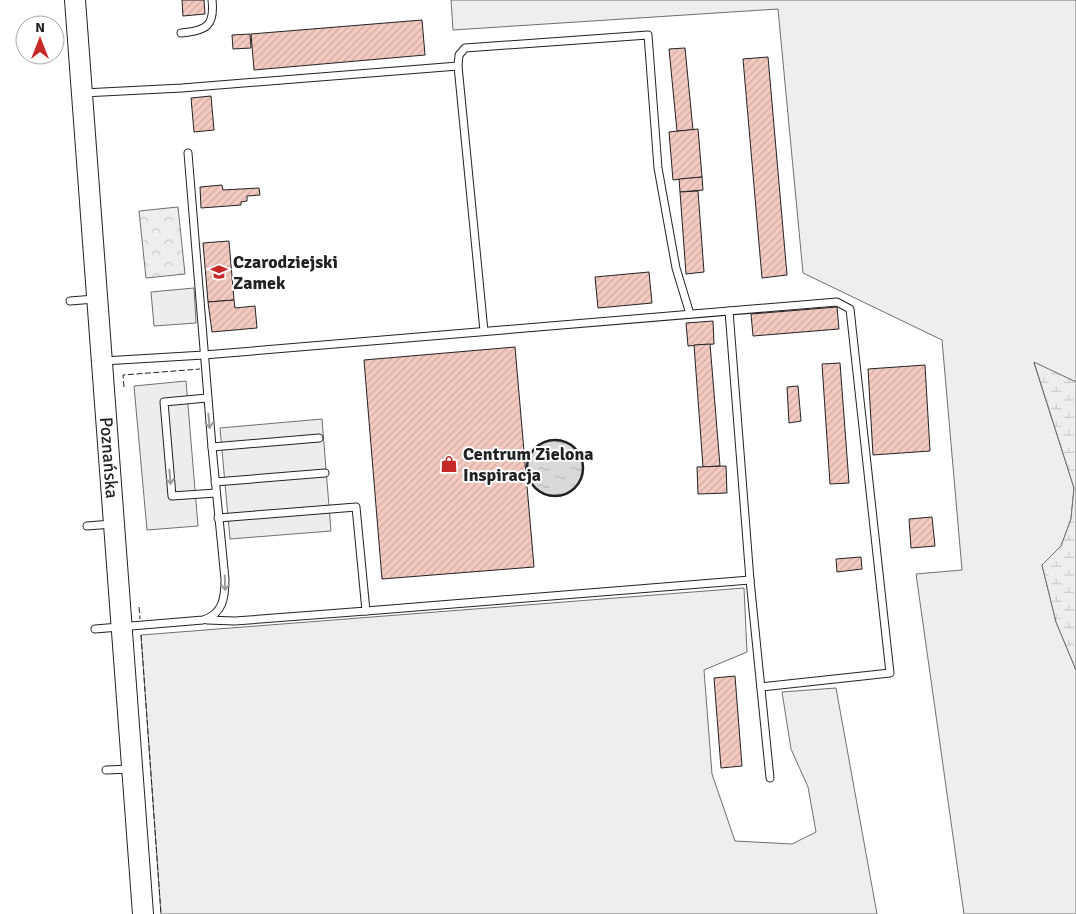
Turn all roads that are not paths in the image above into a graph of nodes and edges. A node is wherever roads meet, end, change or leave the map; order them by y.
1 (76, 0) edge
2 (212, 0) edge
3 (181, 33) dead end
4 (458, 66) junction
5 (82, 93) junction
6 (188, 153) dead end
7 (97, 299) junction
8 (70, 301) dead end
9 (729, 311) junction
10 (690, 314) junction
11 (484, 331) junction
12 (204, 355) junction
13 (102, 361) junction
14 (207, 398) junction
15 (319, 438) dead end
16 (212, 447) junction
17 (325, 473) dead end
18 (215, 482) junction
19 (216, 493) junction
20 (218, 518) junction
21 (114, 524) junction
22 (87, 526) dead end
23 (750, 580) junction
24 (366, 611) junction
25 (204, 620) junction
26 (122, 627) junction
27 (95, 629) dead end
28 (761, 686) junction
29 (133, 768) junction
30 (106, 770) dead end
31 (770, 778) dead end
32 (143, 914) edge

1 - 5 main road, Poznańska
2 - 3 lane
4 - 5 lane
4 - 10 lane
4 - 11 lane
5 - 7 main road, Poznańska
6 - 12 lane
7 - 8 lane
7 - 13 main road, Poznańska
9 - 10 lane
9 - 23 lane
9 - 28 lane
10 - 11 lane
11 - 12 lane
12 - 13 lane
12 - 14 lane
13 - 21 main road, Poznańska
14 -> 16 lane
14 -> 19 lane
15 - 16 lane
16 - 18 lane
17 - 18 lane
18 - 19 lane
19 - 20 lane
20 - 24 lane
20 -> 25 lane
21 - 22 lane
21 - 26 main road, Poznańska
23 - 24 lane
23 - 28 lane
24 - 25 lane
25 - 26 lane
26 - 27 lane
26 - 29 main road, Poznańska
28 - 31 lane
29 - 30 lane
29 - 32 main road, Poznańska

